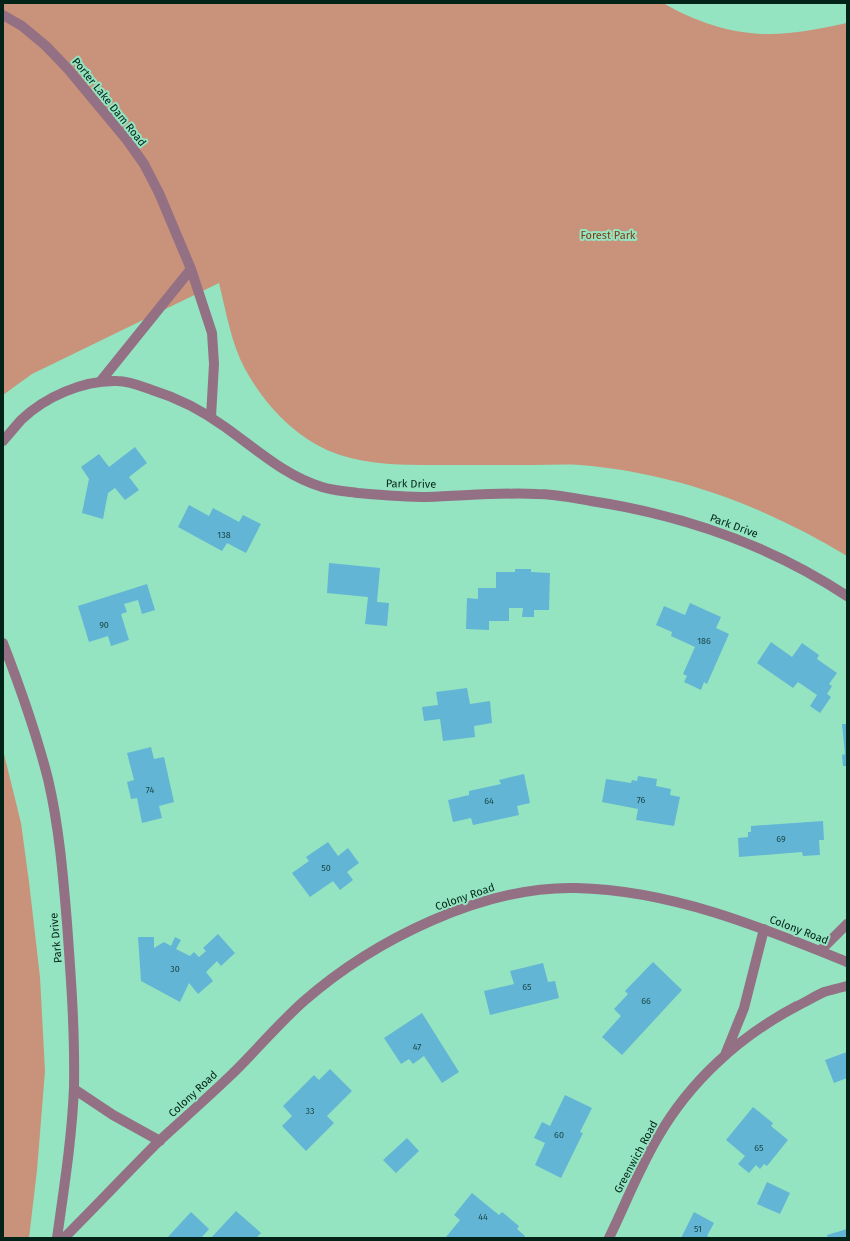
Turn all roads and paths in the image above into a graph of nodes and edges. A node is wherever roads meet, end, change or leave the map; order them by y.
1 (3, 15) edge
2 (191, 269) junction
3 (100, 382) junction
4 (211, 417) junction
5 (3, 441) edge
6 (847, 596) edge
7 (3, 643) edge
8 (847, 924) edge
9 (764, 929) junction
10 (820, 951) junction
11 (847, 962) edge
12 (847, 986) edge
13 (724, 1057) junction
14 (74, 1088) junction
15 (160, 1141) junction
16 (57, 1238) edge
17 (64, 1238) edge
18 (608, 1238) edge

1 - 2 street, Porter Lake Dam Road
2 - 3 street
2 - 4 street, Porter Lake Dam Road
3 - 4 street, Park Drive
3 - 5 street, Park Drive
4 - 6 street, Park Drive
7 - 14 street, Park Drive
8 - 10 street
9 - 10 street, Colony Road
9 - 13 street, Greenwich Road
9 - 15 street, Colony Road
10 - 11 street, Colony Road
12 - 13 street, Greenwich Road
13 - 18 street, Greenwich Road
14 - 15 street
14 - 16 street, Park Drive
15 - 17 street, Colony Road

